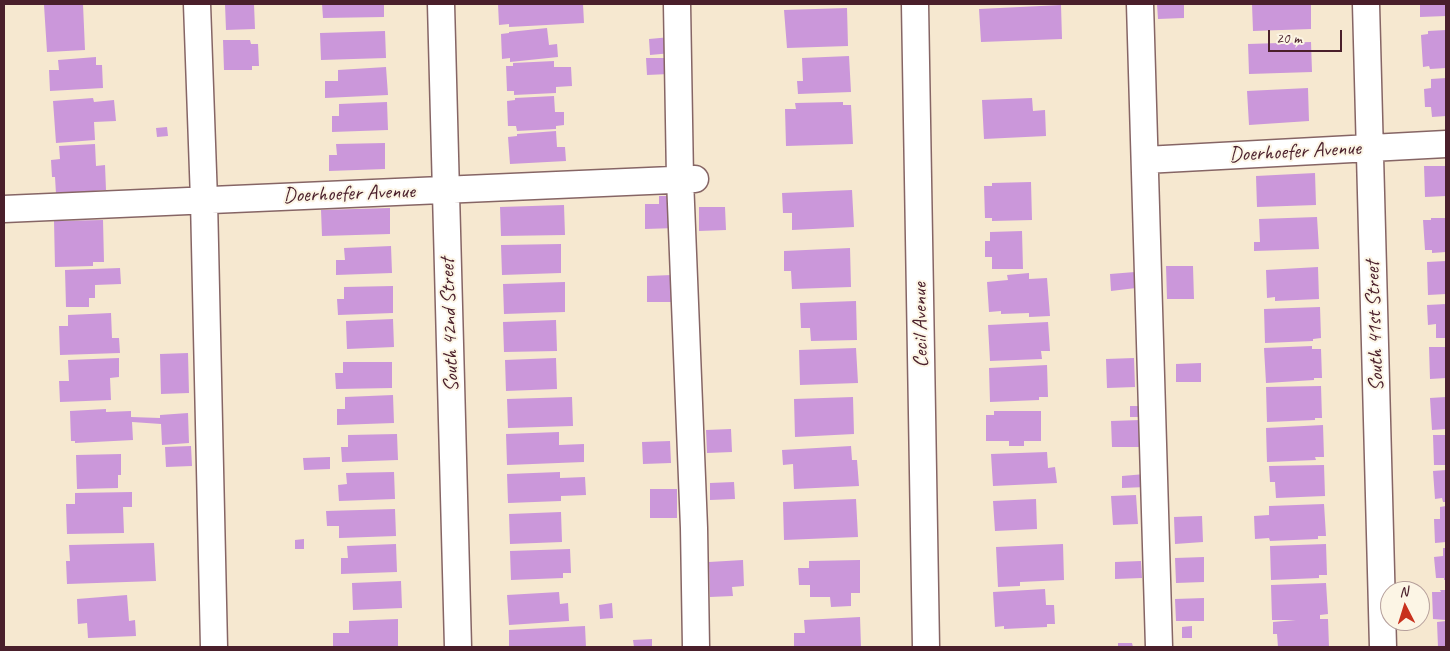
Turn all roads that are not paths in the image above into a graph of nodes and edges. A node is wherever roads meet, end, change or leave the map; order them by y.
1 (197, 4) edge
2 (441, 4) edge
3 (677, 4) edge
4 (915, 4) edge
5 (1140, 4) edge
6 (1366, 4) edge
7 (1446, 144) edge
8 (1370, 148) junction
9 (1145, 160) junction
10 (687, 179) junction
11 (446, 190) junction
12 (204, 200) junction
13 (4, 209) edge
14 (214, 647) edge
15 (458, 647) edge
16 (696, 647) edge
17 (926, 647) edge
18 (1159, 647) edge
19 (1384, 647) edge

1 - 12 street
2 - 11 street, South 42nd Street
3 - 10 street
4 - 17 street, Cecil Avenue
5 - 9 street
6 - 8 street, South 41st Street
7 - 8 street, Doerhoefer Avenue
8 - 9 street, Doerhoefer Avenue
8 - 19 street, South 41st Street
9 - 18 street
10 - 11 street, Doerhoefer Avenue
10 - 16 street
11 - 12 street, Doerhoefer Avenue
11 - 15 street, South 42nd Street
12 - 13 street, Doerhoefer Avenue
12 - 14 street

